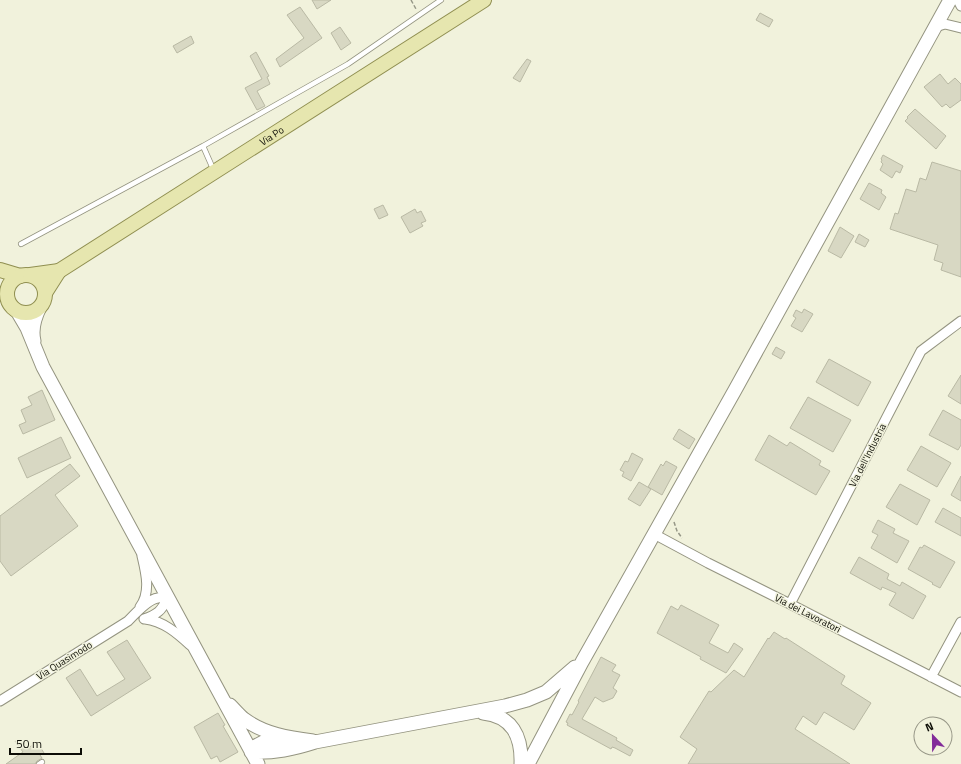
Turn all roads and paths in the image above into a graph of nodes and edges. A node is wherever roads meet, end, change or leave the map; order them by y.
1 (411, 0) edge
2 (440, 0) edge
3 (484, 0) edge
4 (950, 0) edge
5 (958, 0) edge
6 (961, 6) edge
7 (419, 14) junction
8 (935, 27) junction
9 (961, 28) edge
10 (203, 146) junction
11 (215, 172) junction
12 (21, 244) dead end
13 (0, 270) edge
14 (59, 272) junction
15 (25, 275) junction
16 (0, 279) edge
17 (7, 292) junction
18 (45, 293) junction
19 (40, 306) junction
20 (17, 311) junction
21 (961, 321) edge
22 (35, 348) junction
23 (654, 534) junction
24 (139, 545) junction
25 (168, 598) junction
26 (790, 604) junction
27 (138, 610) junction
28 (144, 619) junction
29 (128, 621) junction
30 (961, 622) edge
31 (196, 650) junction
32 (582, 662) junction
33 (931, 677) junction
34 (961, 692) edge
35 (222, 697) junction
36 (0, 701) edge
37 (473, 712) junction
38 (283, 737) junction
39 (314, 742) junction
40 (250, 751) junction
41 (258, 764) edge
42 (521, 764) edge
43 (528, 764) edge

1 - 7 path
2 - 7 lane
3 - 11 main road, Via Po
4 - 8 main road
5 - 6 street
7 - 10 lane
8 - 9 street
8 - 23 main road
10 - 11 lane
10 - 12 lane
11 - 14 main road, Via Po
13 - 15 main road
14 - 15 main road, Via Po
14 - 18 main road, Via Po
15 - 17 main road
15 - 18 main road
16 - 17 main road
17 - 20 main road
18 - 19 main road
19 - 20 main road
19 - 22 main road
20 - 22 main road
21 - 26 street, Via dell'Industria
22 - 24 main road
23 - 26 street, Via dei Lavoratori
23 - 32 main road
24 - 25 main road
24 - 27 street, Via Quasimodo
25 - 27 street, Via Quasimodo
25 - 28 street, Via Quasimodo
25 - 31 main road
26 - 33 street, Via dei Lavoratori
27 - 29 street, Via Quasimodo
28 - 29 street, Via Quasimodo
28 - 31 street, Via Quasimodo
29 - 36 street, Via Quasimodo
30 - 33 street
31 - 35 main road
32 - 37 main road
32 - 43 main road
33 - 34 street, Via dei Lavoratori
35 - 38 main road
35 - 40 main road
37 - 39 main road
37 - 42 main road
38 - 39 main road
38 - 40 main road
39 - 40 main road
40 - 41 main road

